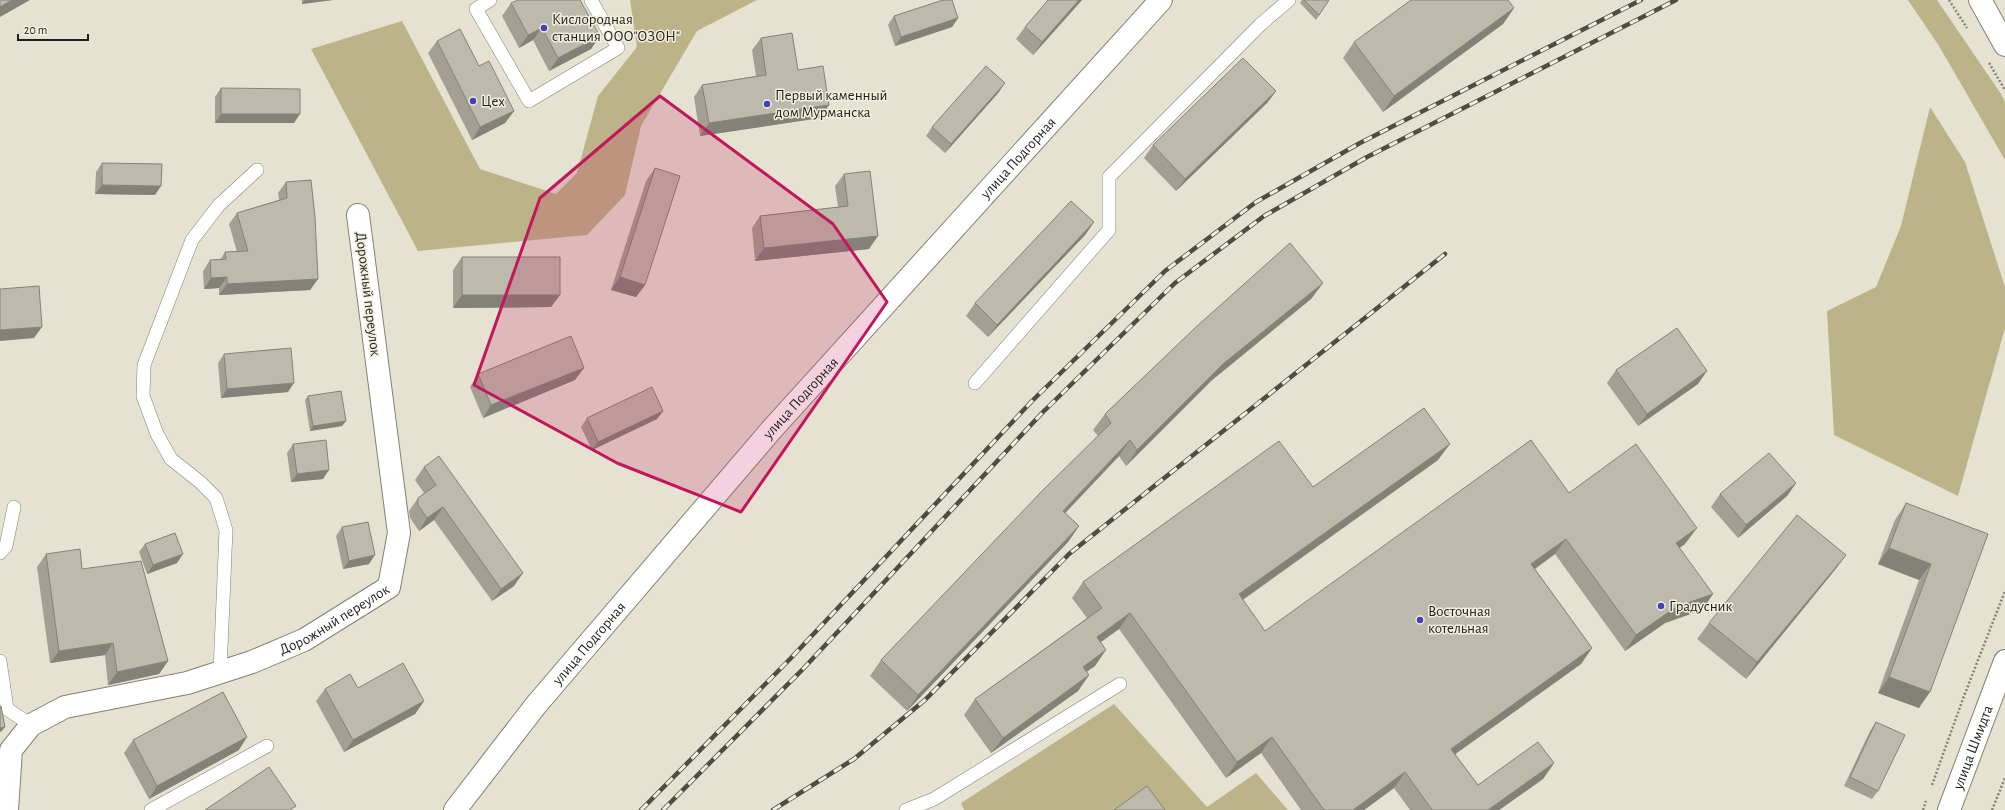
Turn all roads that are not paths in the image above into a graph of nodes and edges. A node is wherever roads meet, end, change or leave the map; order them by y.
1 (490, 0) edge
2 (591, 0) edge
3 (1161, 0) edge
4 (1289, 0) edge
5 (1980, 0) edge
6 (2005, 45) edge
7 (257, 170) dead end
8 (358, 215) dead end
9 (975, 383) dead end
10 (14, 507) dead end
11 (0, 553) edge
12 (0, 661) edge
13 (2005, 663) edge
14 (220, 671) junction
15 (1120, 684) dead end
16 (32, 725) junction
17 (267, 746) dead end
18 (7, 810) edge
19 (151, 810) edge
20 (456, 810) edge
21 (906, 810) edge
22 (1949, 810) edge

1 - 2 lane
3 - 20 main road, улица Подгорная
4 - 9 lane
5 - 6 main road
7 - 14 lane
8 - 14 main road, Дорожный переулок
10 - 11 lane
12 - 16 lane
13 - 22 main road, улица Шмидта
14 - 16 main road, Дорожный переулок
15 - 21 lane
16 - 18 main road, Дорожный переулок
17 - 19 lane

